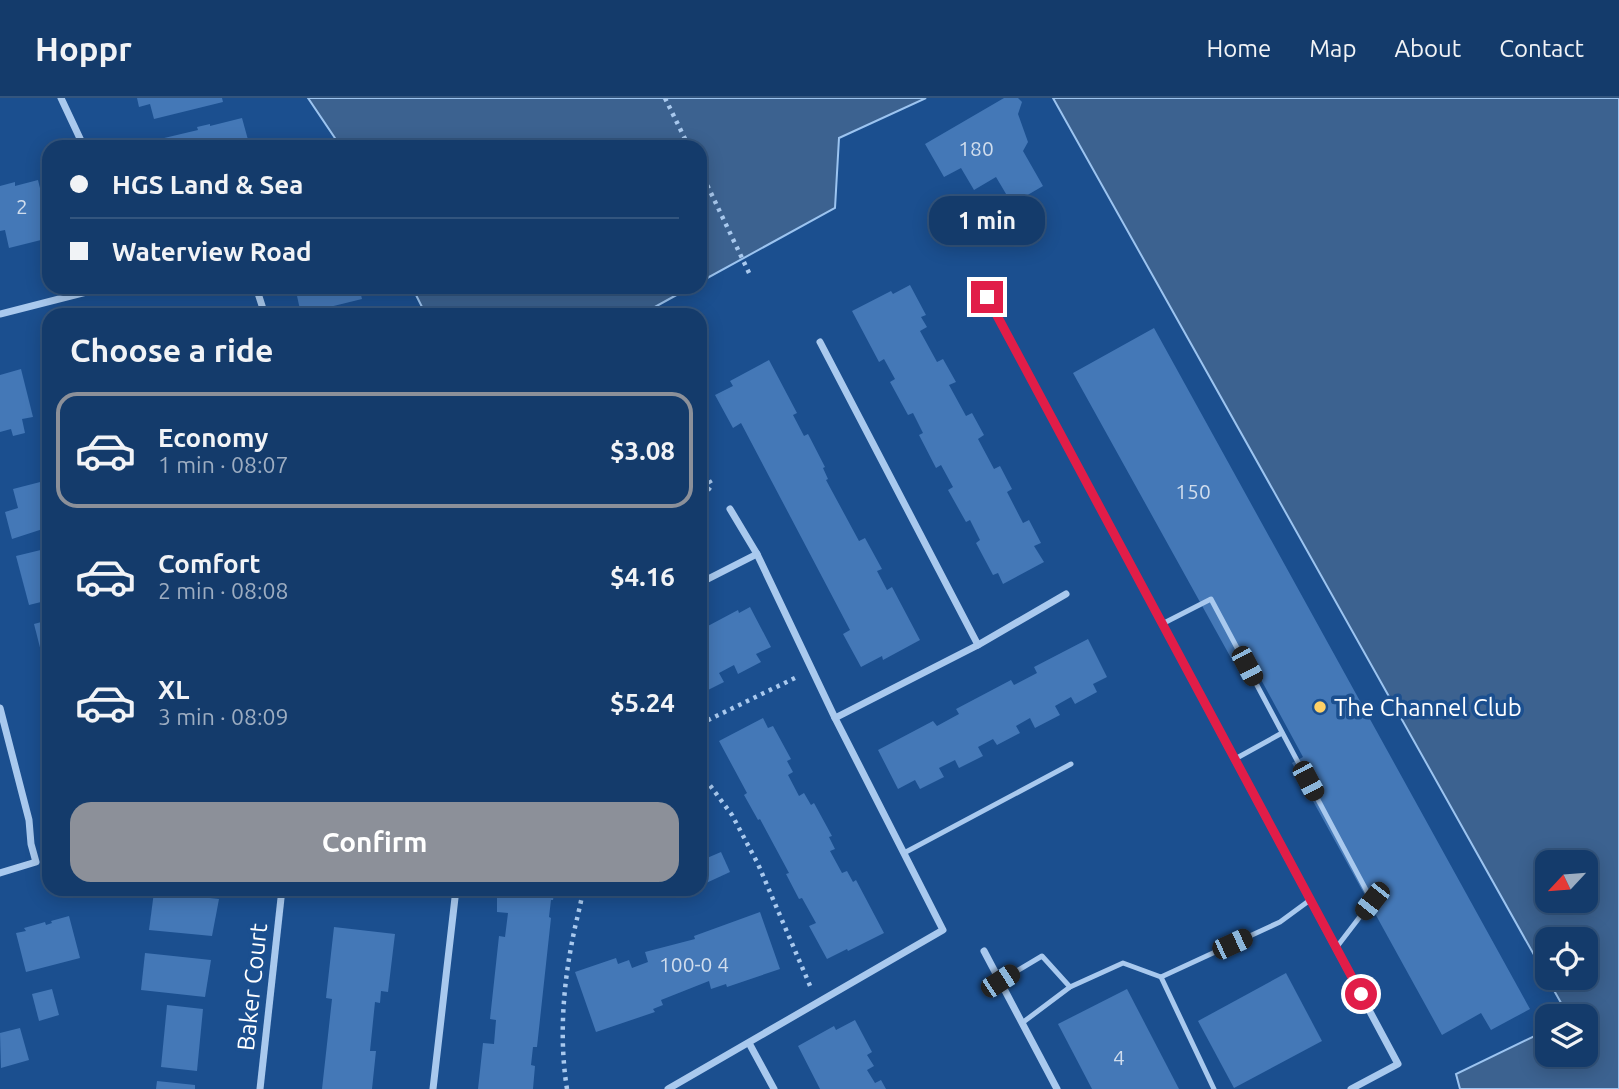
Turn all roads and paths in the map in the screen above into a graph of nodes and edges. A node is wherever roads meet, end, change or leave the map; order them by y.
1 (61, 98) edge
2 (665, 98) edge
3 (81, 140) edge
4 (686, 140) edge
5 (707, 185) edge
6 (751, 277) dead end
7 (79, 294) edge
8 (987, 297) dead end
9 (0, 314) edge
10 (820, 342) dead end
11 (707, 477) edge
12 (707, 492) edge
13 (730, 509) dead end
14 (757, 554) junction
15 (707, 579) edge
16 (1066, 594) dead end
17 (1163, 624) junction
18 (978, 645) junction
19 (813, 670) junction
20 (0, 708) edge
21 (835, 718) junction
22 (707, 721) edge
23 (1282, 733) junction
24 (1235, 759) junction
25 (1071, 764) dead end
26 (707, 781) edge
27 (904, 853) junction
28 (0, 873) edge
29 (281, 896) edge
30 (455, 896) edge
31 (581, 896) edge
32 (1310, 900) junction
33 (1336, 947) junction
34 (984, 950) dead end
35 (1161, 976) junction
36 (1000, 981) junction
37 (1070, 988) junction
38 (818, 1002) junction
39 (1022, 1023) junction
40 (749, 1042) junction
41 (260, 1089) edge
42 (433, 1089) edge
43 (567, 1089) edge
44 (668, 1089) edge
45 (774, 1089) edge
46 (1057, 1089) edge
47 (1214, 1089) edge
48 (1351, 1089) edge

1 - 3 street
2 - 4 path
5 - 6 path
7 - 9 street
8 - 17 street
10 - 18 street
11 - 12 path
13 - 14 street
14 - 15 street
14 - 19 street
16 - 18 street
17 - 23 lane
17 - 24 street
18 - 21 street
19 - 21 street
19 - 22 path
20 - 28 street
21 - 27 street
23 - 24 lane
23 - 33 lane
24 - 32 street
25 - 27 lane
26 - 38 path
27 - 38 street
29 - 41 street, Baker Court
30 - 42 street
31 - 43 path
32 - 33 street
32 - 35 lane
33 - 48 street
34 - 36 street
35 - 37 lane
35 - 47 lane
36 - 37 lane
36 - 39 street
37 - 39 lane
38 - 40 street
39 - 46 street
40 - 44 street
40 - 45 street

